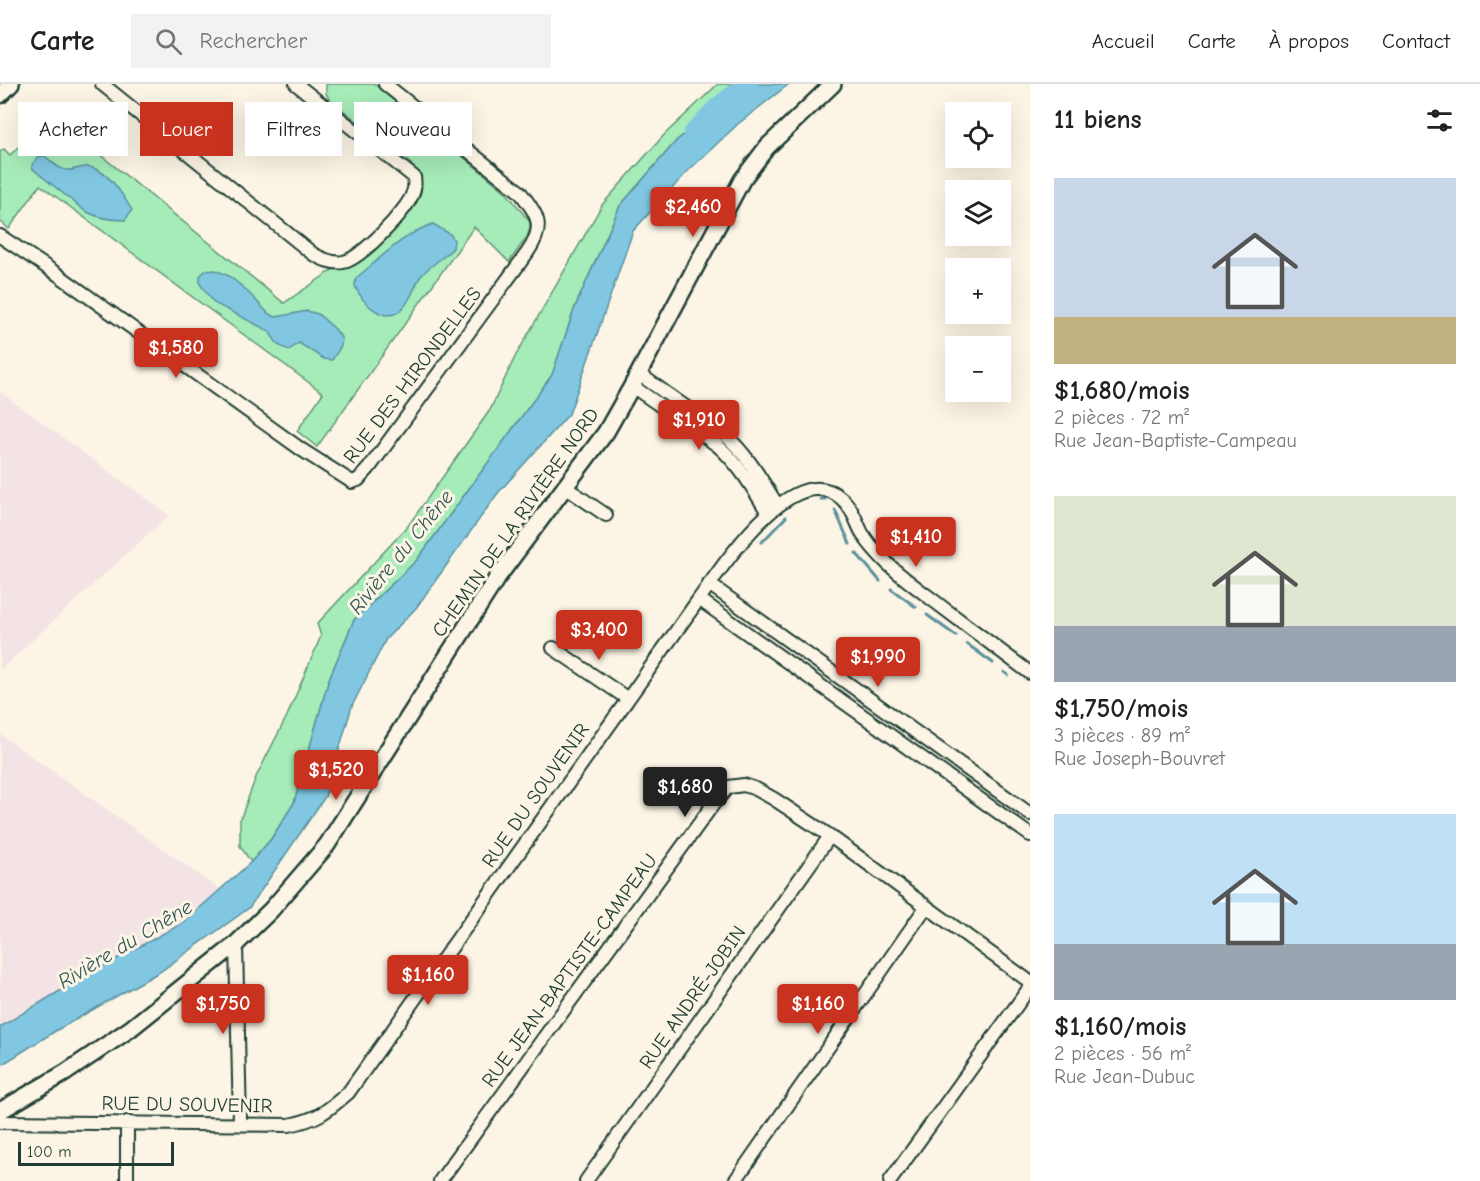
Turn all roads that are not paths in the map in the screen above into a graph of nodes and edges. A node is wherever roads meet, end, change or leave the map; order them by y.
1 (11, 84) edge
2 (102, 84) edge
3 (386, 84) edge
4 (832, 84) edge
5 (302, 86) edge
6 (0, 95) edge
7 (0, 236) edge
8 (636, 380) junction
9 (565, 487) junction
10 (773, 509) junction
11 (606, 514) dead end
12 (709, 584) junction
13 (699, 599) junction
14 (554, 648) dead end
15 (1030, 673) edge
16 (628, 699) junction
17 (1030, 814) edge
18 (1030, 835) edge
19 (830, 836) junction
20 (926, 907) junction
21 (236, 944) junction
22 (1030, 982) edge
23 (1030, 987) edge
24 (0, 1111) edge
25 (0, 1122) edge
26 (127, 1122) junction
27 (240, 1124) junction
28 (127, 1181) edge
29 (440, 1181) edge
30 (586, 1181) edge
31 (735, 1181) edge
32 (890, 1181) edge

1 - 6 street
2 - 5 street
3 - 7 street, RUE DES HIRONDELLES
4 - 8 street, CHEMIN DE LA RIVIÈRE NORD
8 - 9 street, CHEMIN DE LA RIVIÈRE NORD
8 - 10 street
9 - 11 street
9 - 21 street, CHEMIN DE LA RIVIÈRE NORD
10 - 12 street, RUE DU SOUVENIR
10 - 15 street, RUE DU SOUVENIR
12 - 13 street, RUE DU SOUVENIR
12 - 17 street
13 - 16 street, RUE DU SOUVENIR
13 - 18 street
14 - 16 street
16 - 27 street, RUE DU SOUVENIR
19 - 20 street, RUE JEAN-BAPTISTE-CAMPEAU
19 - 29 street, RUE JEAN-BAPTISTE-CAMPEAU
19 - 30 street, RUE ANDRÉ-JOBIN
20 - 22 street, RUE JEAN-BAPTISTE-CAMPEAU
20 - 31 street
21 - 24 street, CHEMIN DE LA RIVIÈRE NORD
21 - 27 street
23 - 32 street
25 - 26 street, RUE DU SOUVENIR
26 - 27 street, RUE DU SOUVENIR
26 - 28 street

